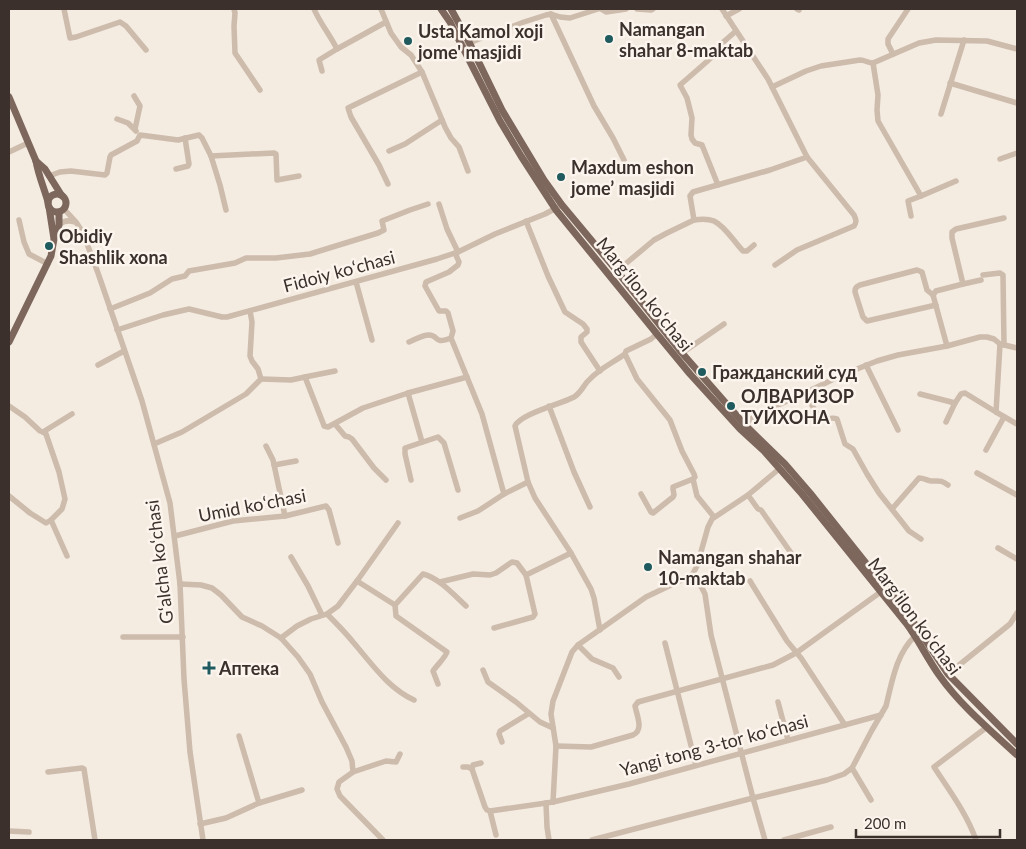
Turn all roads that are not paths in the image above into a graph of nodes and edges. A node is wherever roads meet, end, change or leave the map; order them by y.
1 (64, 9) edge
2 (234, 9) edge
3 (314, 9) edge
4 (380, 9) edge
5 (441, 9) edge
6 (451, 9) edge
7 (600, 9) edge
8 (626, 9) edge
9 (637, 9) edge
10 (653, 9) edge
11 (722, 9) edge
12 (739, 9) edge
13 (908, 9) edge
14 (551, 14) junction
15 (726, 16) junction
16 (386, 22) junction
17 (736, 31) junction
18 (964, 40) junction
19 (466, 44) junction
20 (337, 49) junction
21 (1017, 49) edge
22 (146, 50) dead end
23 (893, 54) junction
24 (873, 62) junction
25 (322, 71) dead end
26 (422, 72) junction
27 (950, 83) junction
28 (772, 87) junction
29 (260, 90) dead end
30 (134, 96) dead end
31 (9, 97) edge
32 (1017, 103) edge
33 (941, 114) dead end
34 (117, 119) dead end
35 (442, 120) junction
36 (135, 129) junction
37 (140, 135) junction
38 (185, 138) junction
39 (28, 143) junction
40 (389, 151) dead end
41 (9, 152) edge
42 (1017, 153) edge
43 (210, 156) junction
44 (807, 157) junction
45 (1000, 159) dead end
46 (624, 160) dead end
47 (36, 161) junction
48 (176, 169) dead end
49 (468, 171) dead end
50 (49, 176) junction
51 (299, 176) dead end
52 (956, 181) dead end
53 (388, 184) dead end
54 (718, 185) junction
55 (62, 196) junction
56 (921, 196) junction
57 (428, 204) dead end
58 (439, 204) dead end
59 (49, 205) junction
60 (559, 207) junction
61 (226, 210) dead end
62 (62, 211) junction
63 (911, 216) dead end
64 (1004, 218) dead end
65 (19, 220) dead end
66 (694, 220) junction
67 (76, 222) junction
68 (526, 222) junction
69 (59, 225) junction
70 (54, 239) junction
71 (754, 245) dead end
72 (457, 252) junction
73 (48, 264) junction
74 (775, 265) dead end
75 (617, 271) junction
76 (356, 282) junction
77 (963, 284) junction
78 (934, 295) junction
79 (936, 305) junction
80 (110, 309) junction
81 (250, 311) junction
82 (724, 324) dead end
83 (117, 330) junction
84 (657, 334) junction
85 (452, 338) junction
86 (372, 340) dead end
87 (9, 342) edge
88 (409, 342) dead end
89 (1002, 344) junction
90 (947, 346) junction
91 (1017, 348) edge
92 (124, 351) junction
93 (682, 353) junction
94 (625, 354) junction
95 (98, 365) dead end
96 (866, 365) junction
97 (335, 371) dead end
98 (600, 371) junction
99 (305, 376) junction
100 (467, 376) junction
101 (261, 379) junction
102 (408, 393) junction
103 (805, 394) junction
104 (920, 394) dead end
105 (955, 403) junction
106 (9, 406) edge
107 (550, 406) junction
108 (996, 412) junction
109 (72, 414) dead end
110 (1004, 417) junction
111 (946, 422) dead end
112 (336, 424) junction
113 (1017, 424) edge
114 (742, 427) junction
115 (898, 430) dead end
116 (43, 432) junction
117 (422, 442) junction
118 (154, 444) junction
119 (266, 446) dead end
120 (986, 450) dead end
121 (296, 461) dead end
122 (274, 465) junction
123 (779, 469) junction
124 (977, 473) dead end
125 (693, 479) junction
126 (386, 480) dead end
127 (411, 480) dead end
128 (528, 482) junction
129 (948, 485) dead end
130 (458, 490) dead end
131 (504, 494) junction
132 (641, 494) dead end
133 (748, 495) junction
134 (1017, 495) edge
135 (9, 496) edge
136 (590, 507) dead end
137 (892, 509) junction
138 (285, 516) junction
139 (714, 517) junction
140 (460, 518) dead end
141 (51, 520) junction
142 (398, 523) dead end
143 (175, 536) junction
144 (921, 539) dead end
145 (338, 543) dead end
146 (998, 548) dead end
147 (571, 553) junction
148 (67, 556) dead end
149 (291, 557) dead end
150 (1017, 559) edge
151 (796, 560) dead end
152 (526, 575) junction
153 (692, 575) junction
154 (357, 581) junction
155 (750, 581) dead end
156 (440, 582) junction
157 (180, 584) junction
158 (883, 590) junction
159 (395, 605) junction
160 (466, 606) dead end
161 (324, 614) junction
162 (1017, 614) edge
163 (494, 628) dead end
164 (600, 630) junction
165 (915, 636) junction
166 (123, 637) dead end
167 (183, 637) junction
168 (281, 638) junction
169 (665, 643) dead end
170 (578, 645) junction
171 (796, 653) junction
172 (483, 670) dead end
173 (948, 674) junction
174 (619, 677) dead end
175 (722, 679) junction
176 (438, 684) dead end
177 (676, 691) junction
178 (414, 700) dead end
179 (778, 702) dead end
180 (528, 714) junction
181 (881, 715) junction
182 (844, 725) junction
183 (987, 727) junction
184 (554, 728) junction
185 (240, 736) dead end
186 (788, 740) junction
187 (502, 742) dead end
188 (1017, 744) edge
189 (556, 746) junction
190 (741, 753) junction
191 (400, 754) dead end
192 (1017, 755) edge
193 (481, 762) dead end
194 (696, 765) junction
195 (463, 767) dead end
196 (852, 768) junction
197 (472, 769) junction
198 (48, 772) dead end
199 (353, 772) junction
200 (302, 790) dead end
201 (753, 798) junction
202 (871, 800) dead end
203 (553, 802) junction
204 (259, 803) junction
205 (546, 803) junction
206 (490, 811) junction
207 (200, 824) junction
208 (831, 827) dead end
209 (9, 831) edge
210 (28, 832) dead end
211 (496, 835) dead end
212 (603, 839) edge
213 (95, 840) edge
214 (203, 840) edge
215 (384, 840) edge
216 (549, 840) edge
217 (592, 840) edge
218 (765, 840) edge
219 (784, 840) edge
220 (976, 840) edge

1 - 22 street
2 - 29 street
3 - 20 street
4 - 16 street
5 - 19 main road, Margʻilon koʻchasi
6 - 19 main road, Margʻilon koʻchasi
7 - 8 street
7 - 14 street
9 - 10 street
11 - 15 street
12 - 15 street
13 - 23 street
14 - 19 street
14 - 46 street
15 - 17 street
16 - 20 street
16 - 26 street
17 - 28 street
17 - 54 street
18 - 21 street
18 - 23 street
18 - 27 street
19 - 60 main road, Margʻilon koʻchasi
20 - 25 street
23 - 24 street
24 - 28 street
24 - 56 street
26 - 35 street
26 - 53 street
27 - 32 street
27 - 33 street
28 - 44 street
30 - 36 street
31 - 39 main road
34 - 36 street
35 - 40 street
35 - 49 street
36 - 37 street
37 - 38 street
37 - 50 street
38 - 43 street
38 - 48 street
39 - 41 street
39 - 47 main road
42 - 45 street
43 - 51 street
43 - 61 street
44 - 54 street
44 - 74 street
47 - 50 main road
47 - 59 main road
50 - 55 main road
52 - 56 street
54 - 66 street
55 - 59 main road
55 - 62 main road
56 - 63 street
57 - 80 street
58 - 72 street
59 - 62 main road
59 - 70 main road
60 - 68 street, Fidoiy koʻchasi
60 - 75 main road, Margʻilon koʻchasi
60 - 84 main road, Margʻilon koʻchasi
62 - 67 street, Gʻalcha koʻchasi
62 - 69 main road
64 - 77 street
65 - 73 street
66 - 71 street
66 - 75 street
67 - 69 street
67 - 80 street, Gʻalcha koʻchasi
68 - 72 street, Fidoiy koʻchasi
68 - 98 street
69 - 70 main road
70 - 73 main road
72 - 76 street, Fidoiy koʻchasi
72 - 85 street
73 - 87 main road
75 - 93 main road, Margʻilon koʻchasi
76 - 81 street, Fidoiy koʻchasi
76 - 86 street
77 - 78 street
77 - 89 street
78 - 79 street
78 - 79 street
79 - 90 street
80 - 83 street, Gʻalcha koʻchasi
81 - 83 street, Fidoiy koʻchasi
81 - 101 street
82 - 93 street
83 - 92 street, Gʻalcha koʻchasi
84 - 94 street
84 - 114 main road, Margʻilon koʻchasi
85 - 88 street
85 - 100 street
89 - 90 street
89 - 91 street
89 - 108 street
90 - 96 street
92 - 95 street
92 - 118 street, Gʻalcha koʻchasi
93 - 114 main road, Margʻilon koʻchasi
94 - 98 street
94 - 125 street
96 - 103 street
96 - 115 street
97 - 99 street
98 - 107 street
99 - 101 street
99 - 112 street
100 - 102 street
100 - 131 street
101 - 118 street
102 - 112 street
102 - 117 street
103 - 114 street
103 - 137 street
104 - 105 street
105 - 108 street
105 - 111 street
106 - 116 street
107 - 128 street
107 - 136 street
108 - 110 street
109 - 116 street
110 - 113 street
110 - 120 street
112 - 126 street
114 - 123 main road, Margʻilon koʻchasi
114 - 158 main road, Margʻilon koʻchasi
116 - 141 street
117 - 127 street
117 - 130 street
118 - 143 street, Gʻalcha koʻchasi
119 - 122 street
121 - 122 street
122 - 138 street
123 - 133 street
123 - 158 main road, Margʻilon koʻchasi
124 - 134 street
125 - 132 street
125 - 139 street
128 - 131 street
128 - 147 street
129 - 137 street
131 - 140 street
133 - 139 street
133 - 151 street
135 - 141 street
137 - 144 street
138 - 143 street, Umid koʻchasi
138 - 145 street, Umid koʻchasi
139 - 153 street
141 - 148 street
142 - 154 street
143 - 157 street, Gʻalcha koʻchasi
146 - 150 street
147 - 152 street
147 - 164 street
149 - 161 street
152 - 156 street
152 - 163 street
153 - 164 street
153 - 175 street
154 - 159 street
154 - 161 street
155 - 171 street
156 - 159 street
156 - 160 street
157 - 167 street, Gʻalcha koʻchasi
157 - 168 street
158 - 165 main road, Margʻilon koʻchasi
158 - 171 street
158 - 173 main road, Margʻilon koʻchasi
159 - 176 street
161 - 168 street
161 - 178 street
162 - 173 street
164 - 170 street
165 - 181 street
165 - 183 main road, Margʻilon koʻchasi
166 - 167 street
167 - 207 street, Gʻalcha koʻchasi
168 - 199 street
169 - 177 street
170 - 174 street
170 - 184 street
171 - 175 street
171 - 182 street
172 - 180 street
173 - 188 main road, Margʻilon koʻchasi
175 - 177 street
175 - 190 street
177 - 189 street
177 - 194 street
179 - 186 street
180 - 184 street
180 - 187 street
181 - 182 street, Yangi tong 3-tor koʻchasi
181 - 196 street
182 - 186 street, Yangi tong 3-tor koʻchasi
183 - 192 main road, Margʻilon koʻchasi
183 - 220 street
184 - 189 street
185 - 204 street
186 - 190 street, Yangi tong 3-tor koʻchasi
189 - 203 street
190 - 194 street, Yangi tong 3-tor koʻchasi
190 - 201 street
191 - 199 street
193 - 197 street
194 - 203 street, Yangi tong 3-tor koʻchasi
195 - 197 street
196 - 201 street
196 - 202 street
197 - 206 street
198 - 213 street
199 - 215 street
200 - 204 street
201 - 212 street
201 - 218 street
203 - 205 street, Yangi tong 3-tor koʻchasi
204 - 207 street
205 - 206 street, Yangi tong 3-tor koʻchasi
205 - 216 street
206 - 211 street
207 - 214 street, Gʻalcha koʻchasi
208 - 219 street
209 - 210 street
212 - 217 street

